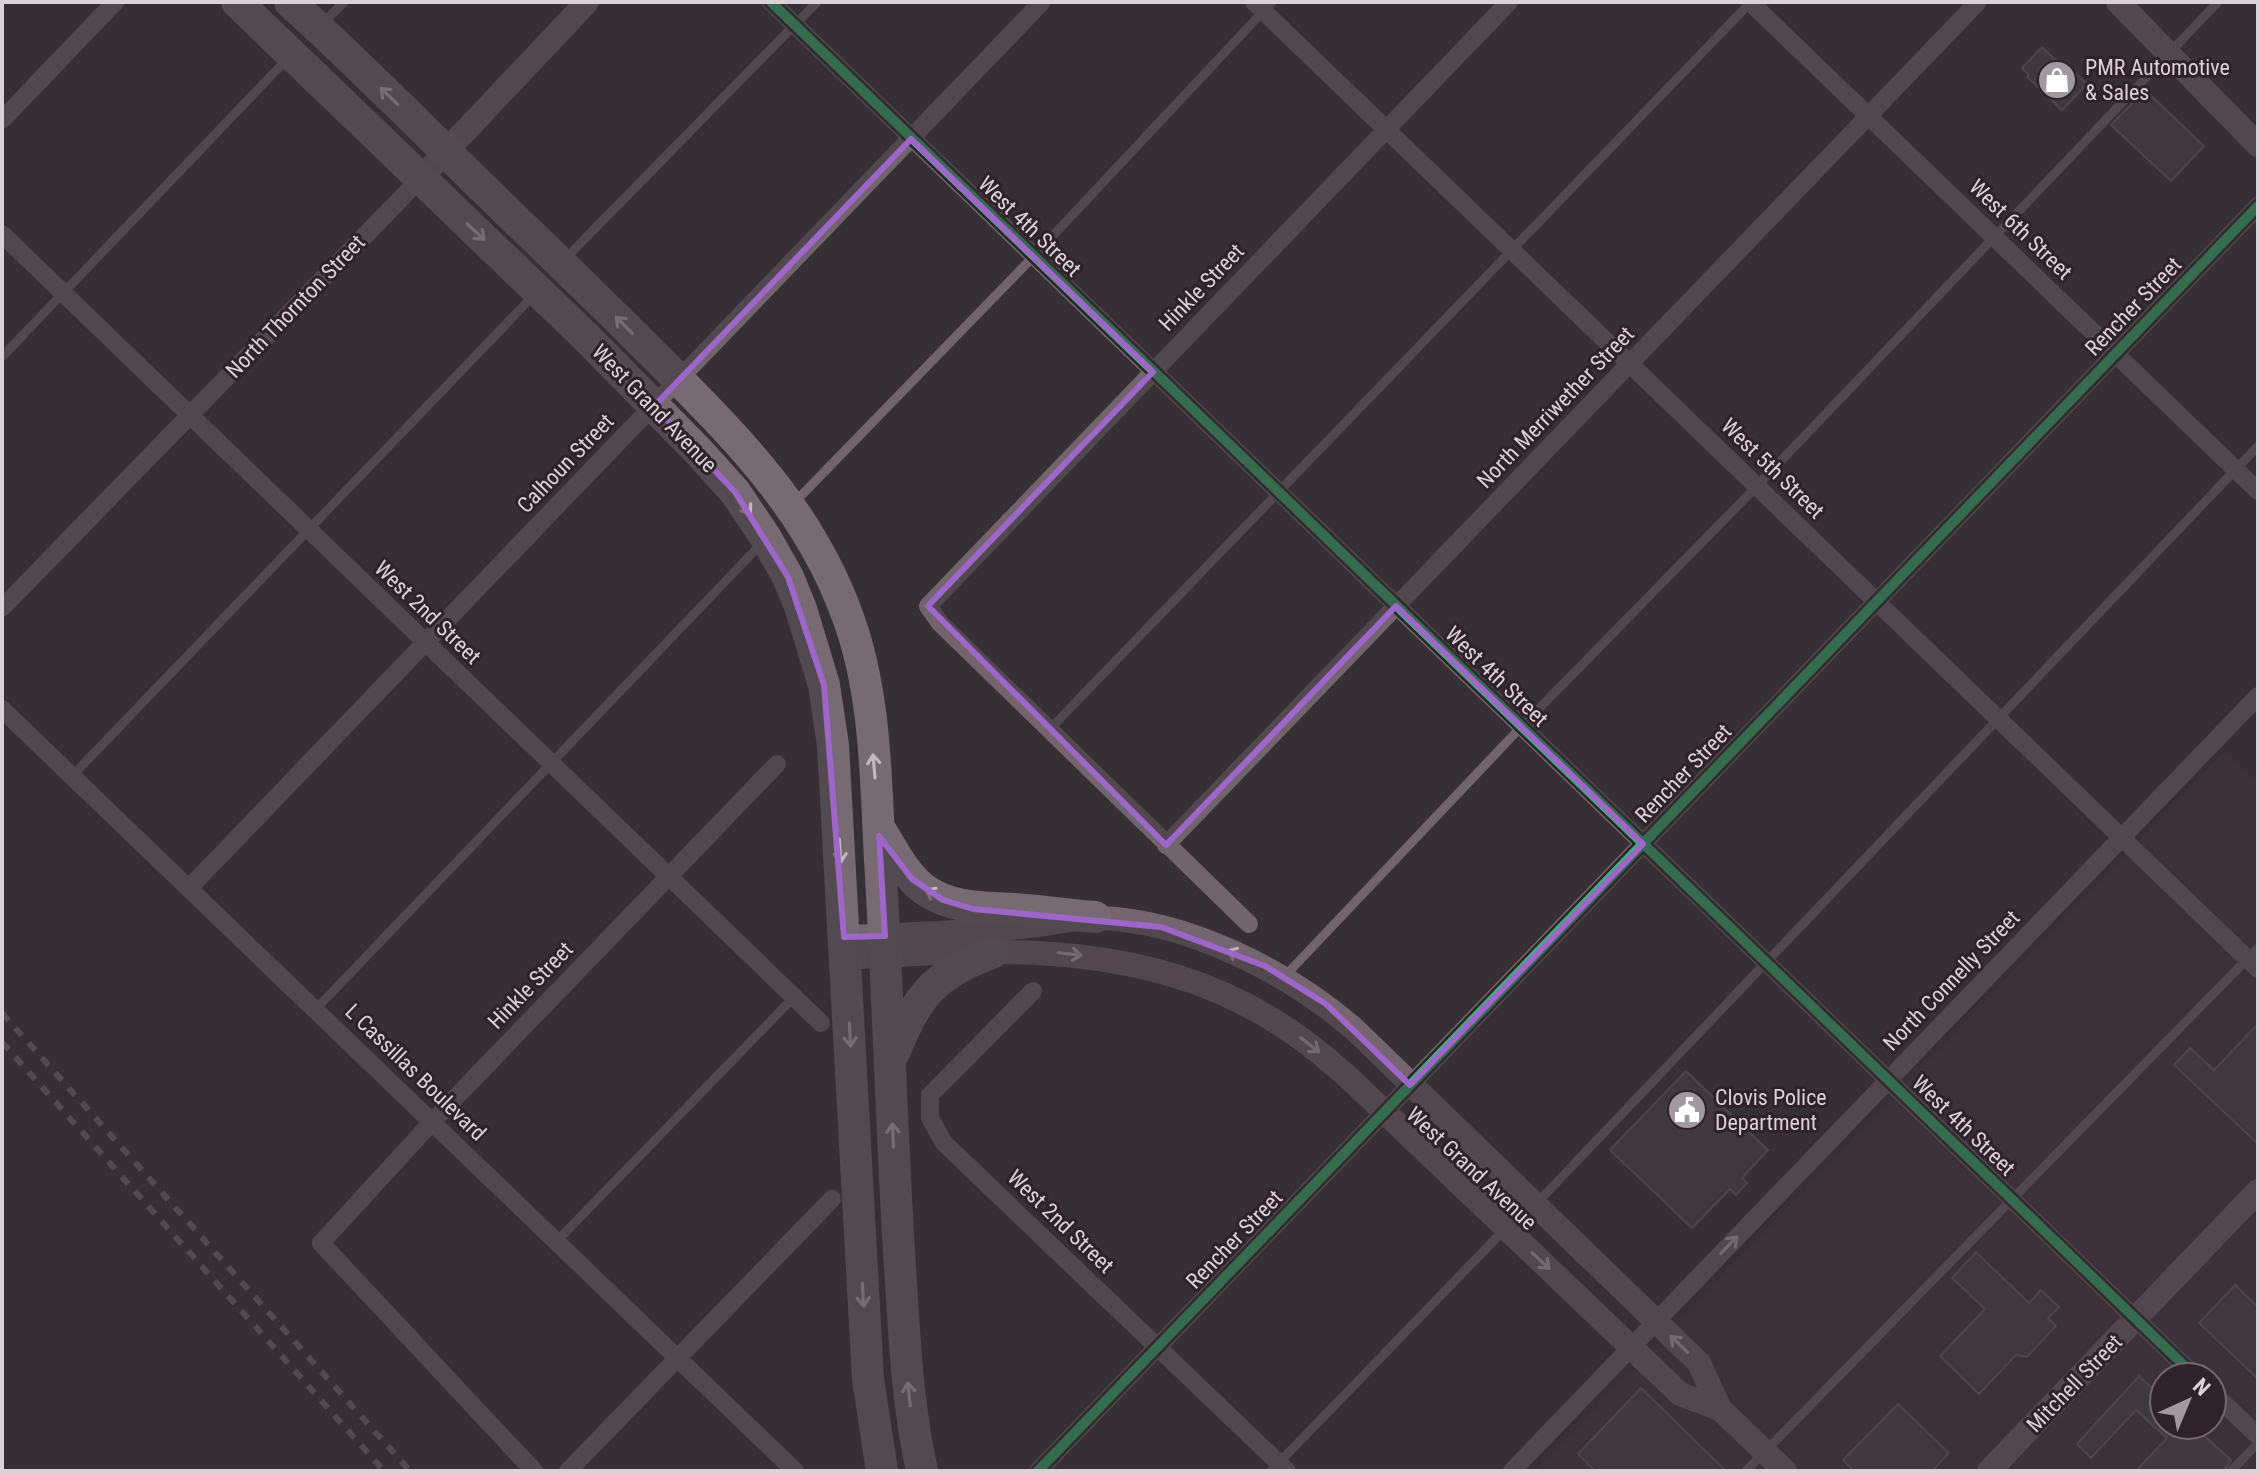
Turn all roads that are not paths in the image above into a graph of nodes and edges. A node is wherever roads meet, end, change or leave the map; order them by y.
1 (115, 2) edge
2 (237, 2) edge
3 (290, 2) edge
4 (344, 2) edge
5 (587, 2) edge
6 (771, 2) edge
7 (817, 2) edge
8 (1042, 2) edge
9 (1509, 2) edge
10 (1750, 2) edge
11 (1978, 2) edge
12 (2118, 2) edge
13 (2218, 2) edge
14 (1263, 5) edge
15 (794, 25) junction
16 (319, 28) junction
17 (2168, 53) junction
18 (292, 54) junction
19 (1868, 116) junction
20 (2, 120) edge
21 (1387, 129) junction
22 (911, 139) junction
23 (2258, 145) edge
24 (445, 151) junction
25 (420, 179) junction
26 (2258, 206) edge
27 (2, 234) edge
28 (1993, 236) junction
29 (1513, 251) junction
30 (1033, 257) junction
31 (561, 262) junction
32 (538, 291) junction
33 (63, 293) junction
34 (2115, 353) junction
35 (2, 357) edge
36 (1630, 364) junction
37 (1153, 372) junction
38 (679, 380) junction
39 (654, 406) junction
40 (190, 414) junction
41 (2258, 446) edge
42 (2236, 470) junction
43 (1757, 486) junction
44 (2258, 491) edge
45 (1279, 494) junction
46 (791, 506) junction
47 (310, 531) junction
48 (766, 538) junction
49 (1876, 601) junction
50 (1396, 606) junction
51 (2, 608) edge
52 (425, 643) junction
53 (2258, 696) edge
54 (2, 709) edge
55 (1998, 718) junction
56 (1521, 727) junction
57 (1049, 730) junction
58 (549, 762) junction
59 (777, 764) dead end
60 (72, 776) junction
61 (878, 825) junction
62 (2122, 837) junction
63 (1643, 844) junction
64 (1166, 845) junction
65 (667, 876) junction
66 (189, 888) junction
67 (1095, 917) junction
68 (1249, 924) dead end
69 (885, 946) junction
70 (845, 947) junction
71 (992, 953) junction
72 (2255, 958) edge
73 (1767, 963) junction
74 (1283, 978) junction
75 (1033, 991) dead end
76 (794, 997) junction
77 (316, 1009) junction
78 (821, 1023) dead end
79 (890, 1064) junction
80 (1888, 1080) junction
81 (1410, 1085) junction
82 (1384, 1112) junction
83 (432, 1122) junction
84 (2258, 1191) edge
85 (832, 1199) dead end
86 (2012, 1199) junction
87 (1535, 1206) junction
88 (1506, 1227) junction
89 (557, 1241) junction
90 (2136, 1318) junction
91 (1656, 1321) junction
92 (1158, 1347) junction
93 (1631, 1347) junction
94 (678, 1358) junction
95 (2180, 1361) edge
96 (2228, 1407) edge
97 (1720, 1409) junction
98 (2258, 1436) edge
99 (2258, 1443) edge
100 (1764, 1451) junction
101 (1279, 1468) edge
102 (534, 1471) edge
103 (568, 1471) edge
104 (795, 1471) edge
105 (882, 1471) edge
106 (922, 1471) edge
107 (1038, 1471) edge
108 (1512, 1471) edge
109 (1746, 1471) edge
110 (1785, 1471) edge
111 (1989, 1471) edge
112 (2231, 1471) edge

1 - 20 street
2 - 18 highway, West Grand Avenue
3 - 16 highway, West Grand Avenue
4 - 16 lane
5 - 24 main road, North Thornton Street
6 - 15 street, West 4th Street
7 - 15 lane
8 - 22 street, Calhoun Street
9 - 21 street, Hinkle Street
10 - 19 street, West 6th Street
10 - 29 lane
11 - 19 street, North Merriwether Street
12 - 17 main road
13 - 17 lane
14 - 21 street, West 5th Street
14 - 30 lane
15 - 22 street, West 4th Street
15 - 31 lane
24 -> 16 highway, West Grand Avenue
17 - 23 main road
17 - 28 lane
18 - 25 highway, West Grand Avenue
18 - 33 lane
19 - 28 street, West 6th Street
19 - 36 street, North Merriwether Street
21 - 29 street, West 5th Street
21 - 37 street, Hinkle Street
22 - 30 street, West 4th Street
22 - 38 street, Calhoun Street
24 - 25 main road, North Thornton Street
24 - 31 highway, West Grand Avenue
25 -> 32 highway, West Grand Avenue
25 - 40 street, North Thornton Street
26 - 34 street, Rencher Street
27 - 33 street, West 2nd Street
28 - 34 street, West 6th Street
28 - 43 lane
29 - 36 street, West 5th Street
29 - 45 lane
30 - 37 street, West 4th Street
30 - 46 lane
38 -> 31 highway, West Grand Avenue
32 - 39 highway, West Grand Avenue
32 - 47 lane
33 - 35 lane
33 - 40 street, West 2nd Street
34 - 42 street, West 6th Street
34 - 49 street, Rencher Street
36 - 43 street, West 5th Street
36 - 50 street, North Merriwether Street
37 - 45 street, West 4th Street
37 - 57 street, Hinkle Street
38 - 39 street, Calhoun Street
38 - 46 highway, West Grand Avenue
39 -> 48 highway, West Grand Avenue
39 - 52 street, Calhoun Street
40 - 47 street, West 2nd Street
40 - 51 street, North Thornton Street
41 - 42 lane
42 - 44 street, West 6th Street
42 - 55 lane
43 - 49 street, West 5th Street
43 - 56 lane
45 - 50 street, West 4th Street
45 - 57 lane
61 -> 46 highway, West Grand Avenue
47 - 52 street, West 2nd Street
47 - 60 lane
48 - 58 lane
48 -> 70 highway, West Grand Avenue
49 - 55 street, West 5th Street
49 - 63 street, Rencher Street
50 - 56 street, West 4th Street
50 - 64 street, North Merriwether Street
52 - 58 street, West 2nd Street
52 - 66 street, Calhoun Street
53 - 62 street, North Connelly Street
54 - 60 street, L Cassillas Boulevard
55 - 62 street, West 5th Street
55 - 73 lane
56 - 63 street, West 4th Street
56 - 74 lane
57 - 64 street
58 - 65 street, West 2nd Street
58 - 77 lane
59 - 65 street, Hinkle Street
60 - 66 street, L Cassillas Boulevard
67 -> 61 highway
61 - 69 highway, West Grand Avenue
62 - 72 street, West 5th Street
62 - 80 street, North Connelly Street
63 - 73 street, West 4th Street
63 - 81 street, Rencher Street
64 - 68 street
65 - 76 street, West 2nd Street
65 - 83 street, Hinkle Street
66 - 77 street, L Cassillas Boulevard
67 - 69 main road, West Grand Avenue
74 -> 67 main road, West Grand Avenue
69 - 70 main road, West Grand Avenue
69 - 71 main road, West Grand Avenue
69 - 79 highway
70 -> 105 highway
71 - 79 highway
71 -> 82 main road, West Grand Avenue
72 - 86 lane
73 - 80 street, West 4th Street
73 - 87 lane
74 - 81 main road, West Grand Avenue
75 - 92 street, West 2nd Street
76 - 78 street, West 2nd Street
76 - 89 lane
77 - 83 street, L Cassillas Boulevard
106 -> 79 highway
80 - 86 street, West 4th Street
91 -> 80 street, North Connelly Street
81 - 82 street, Rencher Street
81 - 87 main road, West Grand Avenue
82 - 88 main road, West Grand Avenue
82 - 92 street, Rencher Street
83 - 89 street, L Cassillas Boulevard
83 - 102 street, Hinkle Street
84 - 90 main road, Mitchell Street
85 - 94 street
86 - 90 street, West 4th Street
86 - 100 lane
87 - 91 main road, West Grand Avenue
88 -> 93 main road, West Grand Avenue
88 - 101 lane
89 - 94 street, L Cassillas Boulevard
90 - 95 street, West 4th Street
90 - 111 main road, Mitchell Street
91 - 93 street, North Connelly Street
97 -> 91 main road, West Grand Avenue
92 - 101 street, West 2nd Street
92 - 107 street, Rencher Street
93 - 97 main road, West Grand Avenue
93 - 108 street, North Connelly Street
94 - 103 street
94 - 104 street, L Cassillas Boulevard
96 - 98 street
97 - 100 main road, West Grand Avenue
99 - 112 lane
100 - 109 lane
100 - 110 main road, West Grand Avenue

